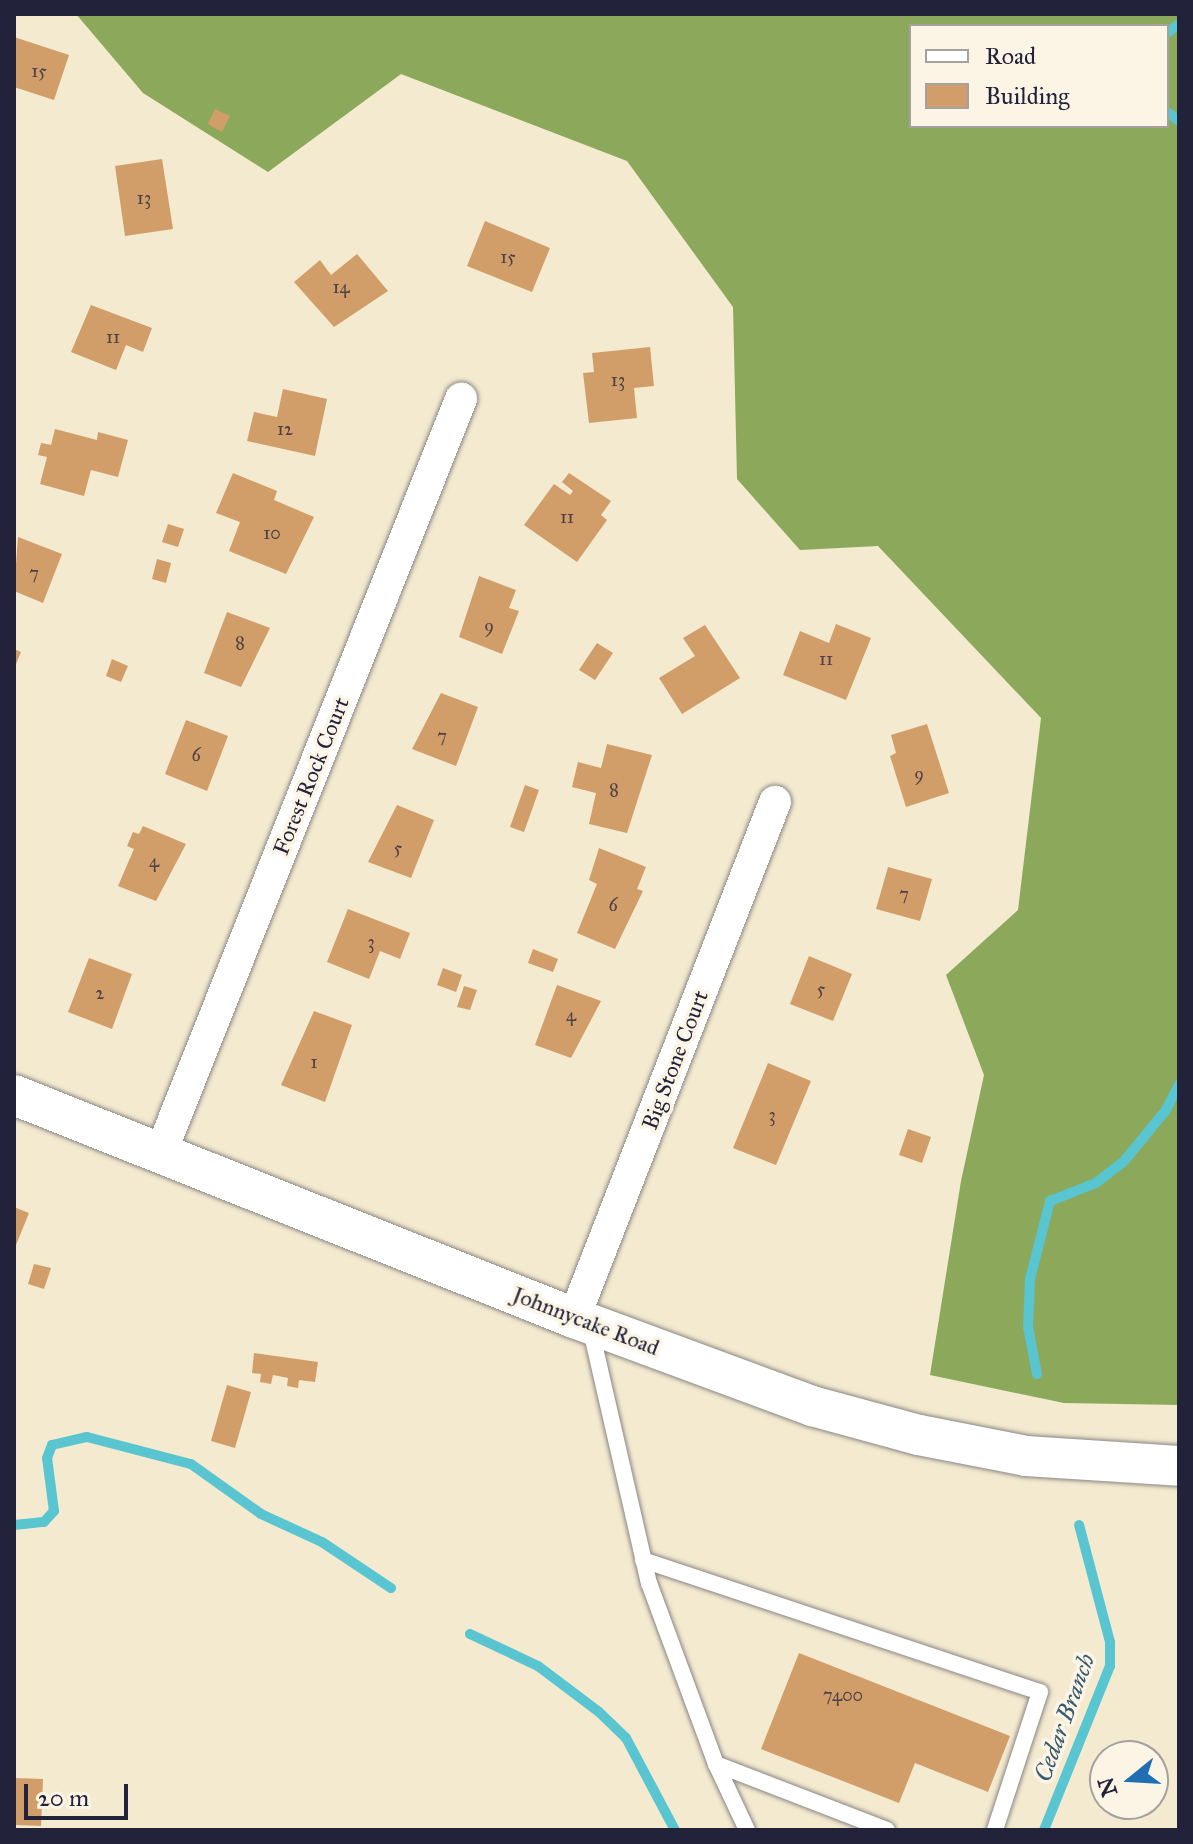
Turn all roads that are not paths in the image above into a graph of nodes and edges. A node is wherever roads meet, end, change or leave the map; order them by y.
1 (461, 399) dead end
2 (775, 802) dead end
3 (14, 1095) edge
4 (161, 1152) junction
5 (582, 1321) junction
6 (1179, 1466) edge
7 (643, 1560) junction
8 (716, 1764) junction
9 (747, 1830) edge
10 (887, 1830) edge
11 (995, 1830) edge

1 - 4 street, Forest Rock Court
2 - 5 street, Big Stone Court
3 - 4 street, Johnnycake Road
4 - 5 street, Johnnycake Road
5 - 6 street, Johnnycake Road
5 - 7 lane
7 - 8 lane
7 - 11 lane
8 - 9 lane
8 - 10 lane

